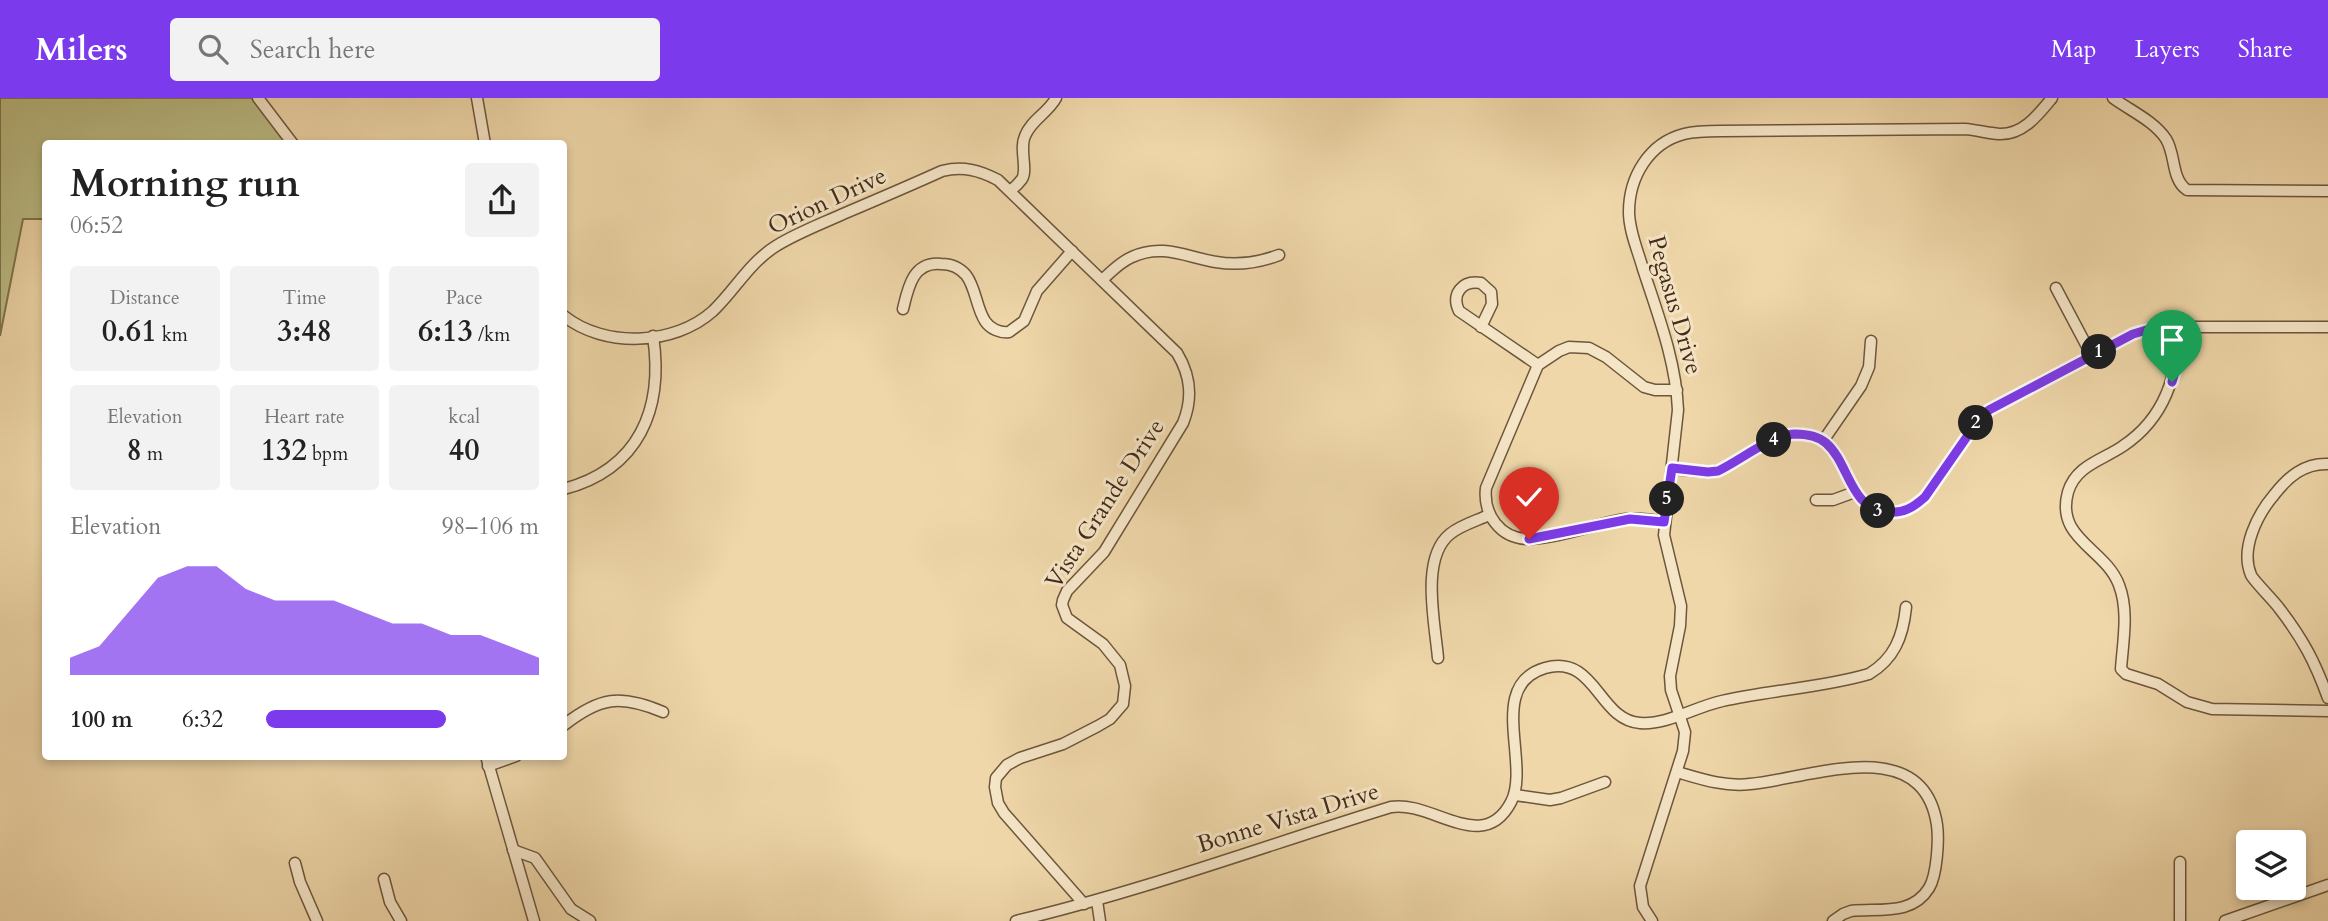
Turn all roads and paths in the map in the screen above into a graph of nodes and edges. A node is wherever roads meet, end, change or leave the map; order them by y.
1 (477, 98) edge
2 (1056, 98) edge
3 (2052, 98) edge
4 (2113, 98) edge
5 (259, 99) edge
6 (290, 140) edge
7 (484, 140) edge
8 (1010, 191) junction
9 (2328, 191) edge
10 (1072, 251) junction
11 (1279, 255) dead end
12 (1102, 280) junction
13 (2056, 288) dead end
14 (904, 309) dead end
15 (567, 318) edge
16 (2179, 326) junction
17 (1481, 327) dead end
18 (2328, 327) edge
19 (653, 336) junction
20 (1871, 341) dead end
21 (2092, 356) junction
22 (1538, 365) junction
23 (1677, 390) junction
24 (1823, 441) junction
25 (2328, 464) edge
26 (1672, 468) junction
27 (567, 488) edge
28 (1855, 492) junction
29 (1816, 500) dead end
30 (1489, 515) junction
31 (1664, 522) junction
32 (1906, 607) dead end
33 (1438, 658) dead end
34 (2328, 698) edge
35 (2328, 711) edge
36 (663, 712) dead end
37 (1680, 714) junction
38 (567, 723) edge
39 (487, 761) edge
40 (1676, 772) junction
41 (1605, 782) dead end
42 (1515, 795) junction
43 (513, 850) junction
44 (2180, 862) dead end
45 (295, 863) dead end
46 (384, 879) dead end
47 (2328, 885) edge
48 (1097, 901) junction
49 (1084, 904) junction
50 (317, 921) edge
51 (401, 921) edge
52 (534, 921) edge
53 (590, 921) edge
54 (1016, 921) edge
55 (1100, 921) edge
56 (1652, 921) edge
57 (1833, 921) edge
58 (2180, 921) edge
59 (2225, 921) edge

1 - 7 street
2 - 8 street
3 - 23 street, Pegasus Drive
4 - 9 street
5 - 6 street
8 - 10 street, Vista Grande Drive
8 - 19 street, Orion Drive
10 - 12 street, Vista Grande Drive
10 - 14 street
11 - 12 street
12 - 49 street, Vista Grande Drive
13 - 21 street
15 - 19 street, Orion Drive
16 - 18 street
16 - 21 street
16 - 35 street
17 - 22 street
19 - 27 street
20 - 24 street
21 - 28 street
22 - 23 street
22 - 30 street
23 - 26 street, Pegasus Drive
24 - 26 street
24 - 28 street
25 - 34 street
26 - 31 street, Pegasus Drive
28 - 29 street
30 - 31 street
30 - 33 street
31 - 37 street, Pegasus Drive
32 - 37 street
36 - 38 street
37 - 40 street, Pegasus Drive
37 - 42 street
39 - 43 street
40 - 56 street, Pegasus Drive
40 - 57 street
41 - 42 street
42 - 48 street, Bonne Vista Drive
43 - 52 street
43 - 53 street
44 - 58 street
45 - 50 street
46 - 51 street
47 - 59 street
48 - 49 street, Bonne Vista Drive
48 - 55 street
49 - 54 street, Bonne Vista Drive

